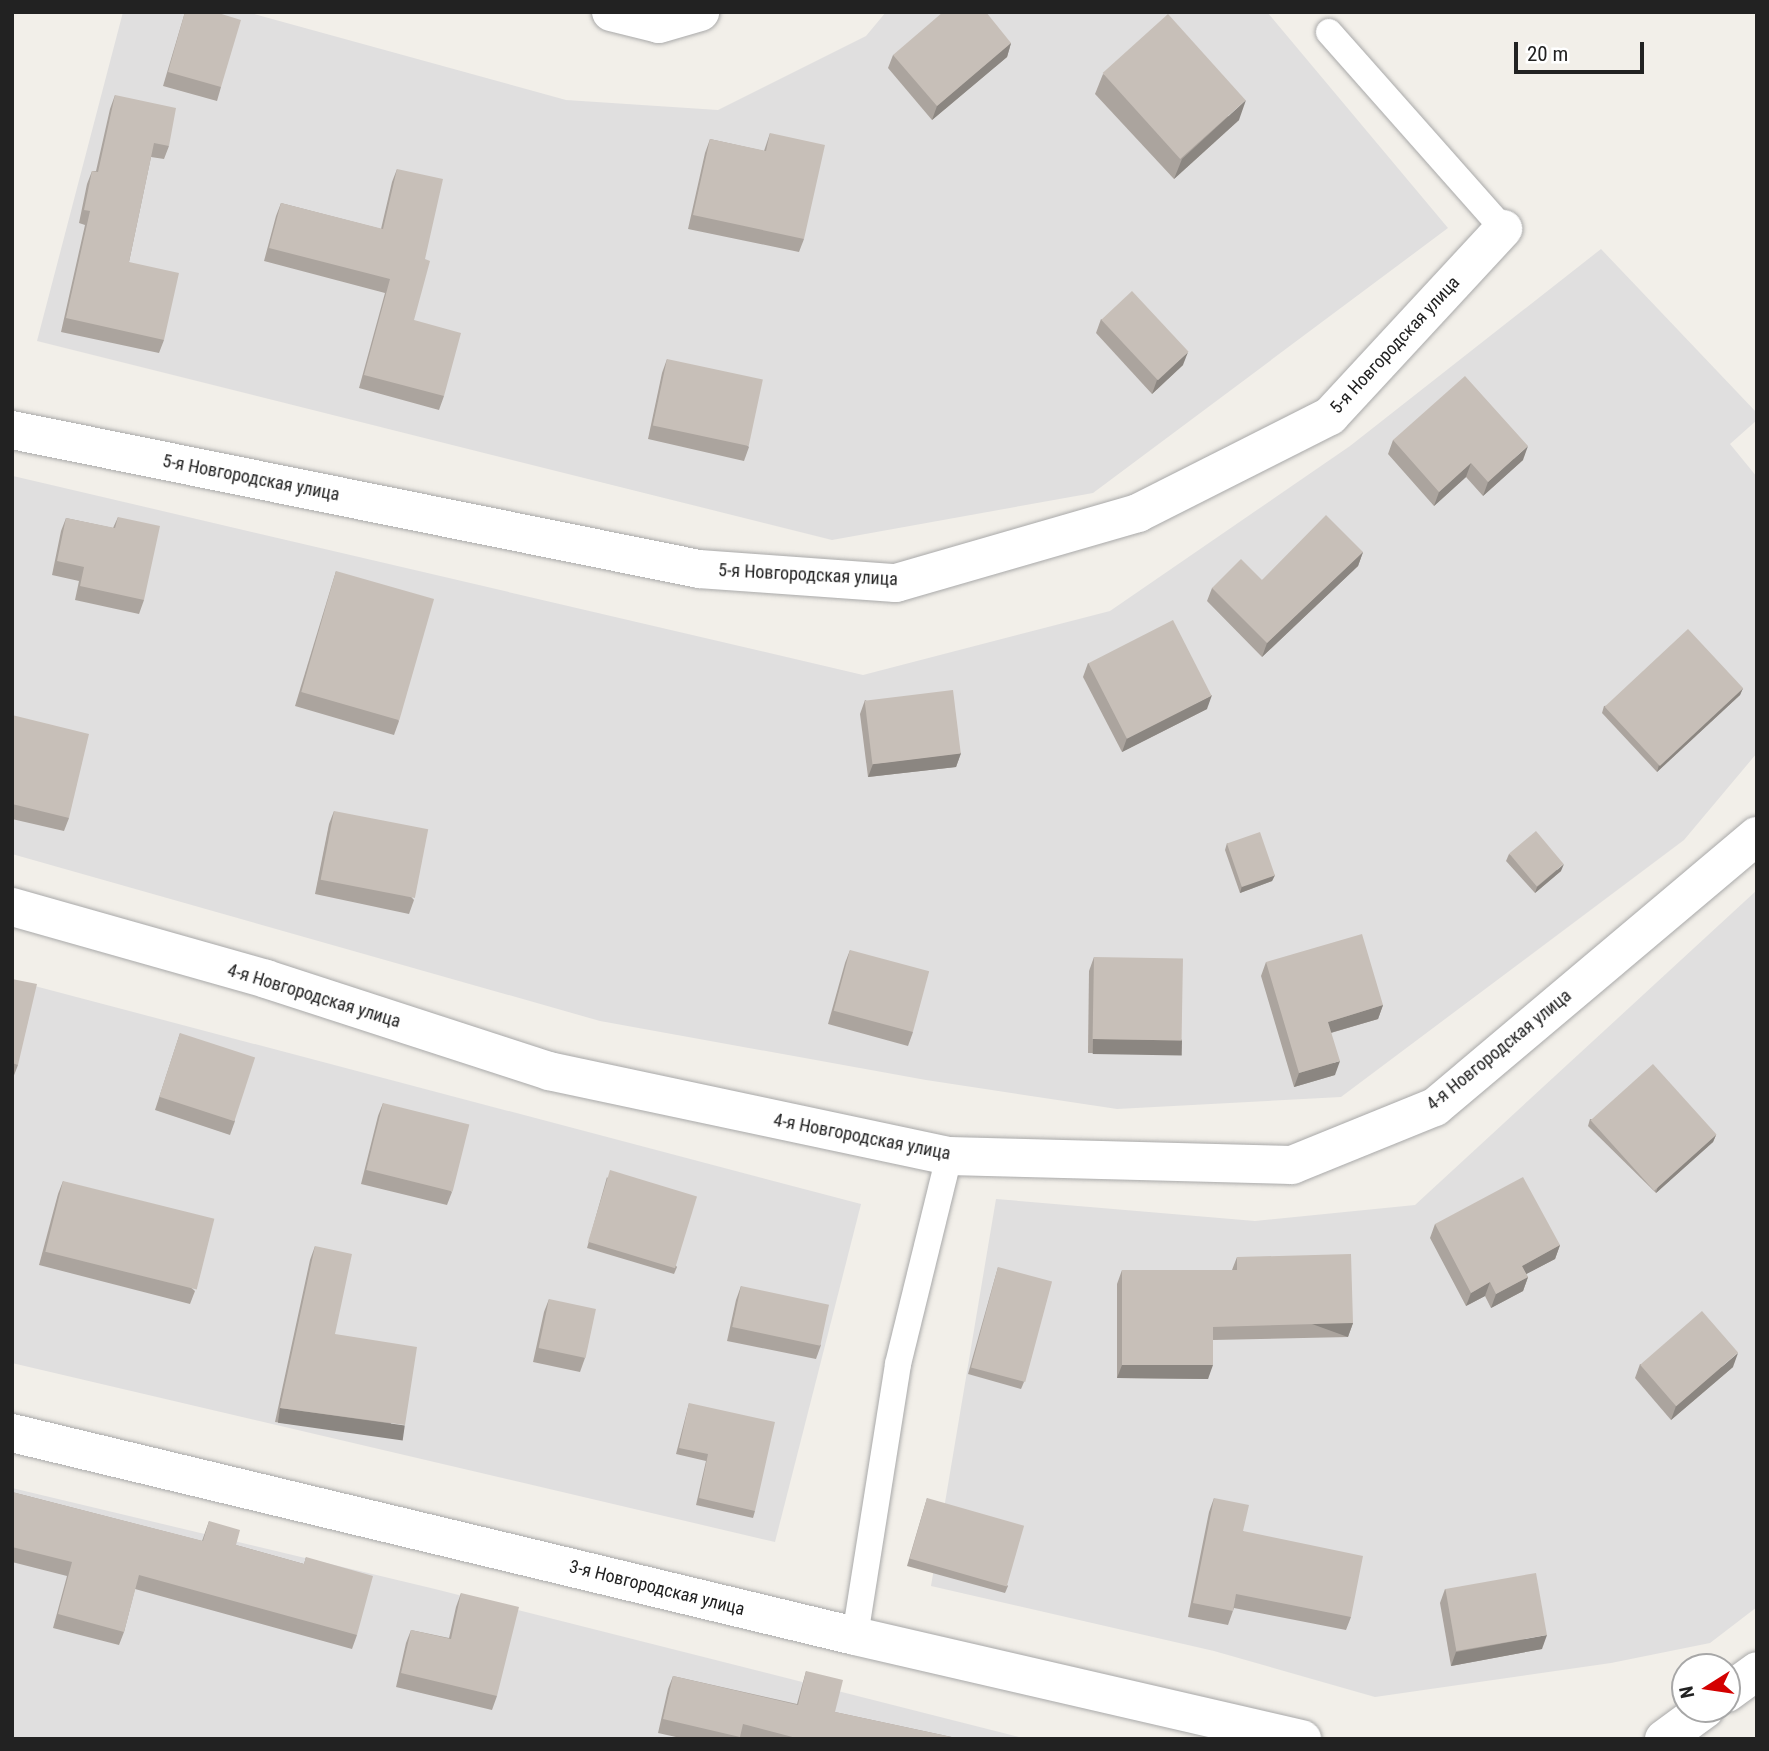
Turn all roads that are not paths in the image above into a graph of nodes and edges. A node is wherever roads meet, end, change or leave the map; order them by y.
1 (611, 12) edge
2 (700, 12) edge
3 (1329, 32) dead end
4 (1503, 229) joint
5 (12, 430) edge
6 (1757, 836) edge
7 (12, 907) edge
8 (949, 1156) junction
9 (12, 1433) edge
10 (855, 1636) junction
11 (1757, 1671) edge
12 (1741, 1683) edge
13 (1686, 1723) edge
14 (1302, 1739) edge
15 (1664, 1739) edge

1 - 2 street
3 - 4 lane
4 - 5 street, 5-я Новгородская улица
6 - 8 street, 4-я Новгородская улица
7 - 8 street, 4-я Новгородская улица
8 - 10 lane
9 - 10 street, 3-я Новгородская улица
10 - 14 street, 3-я Новгородская улица
11 - 12 street
13 - 15 street

